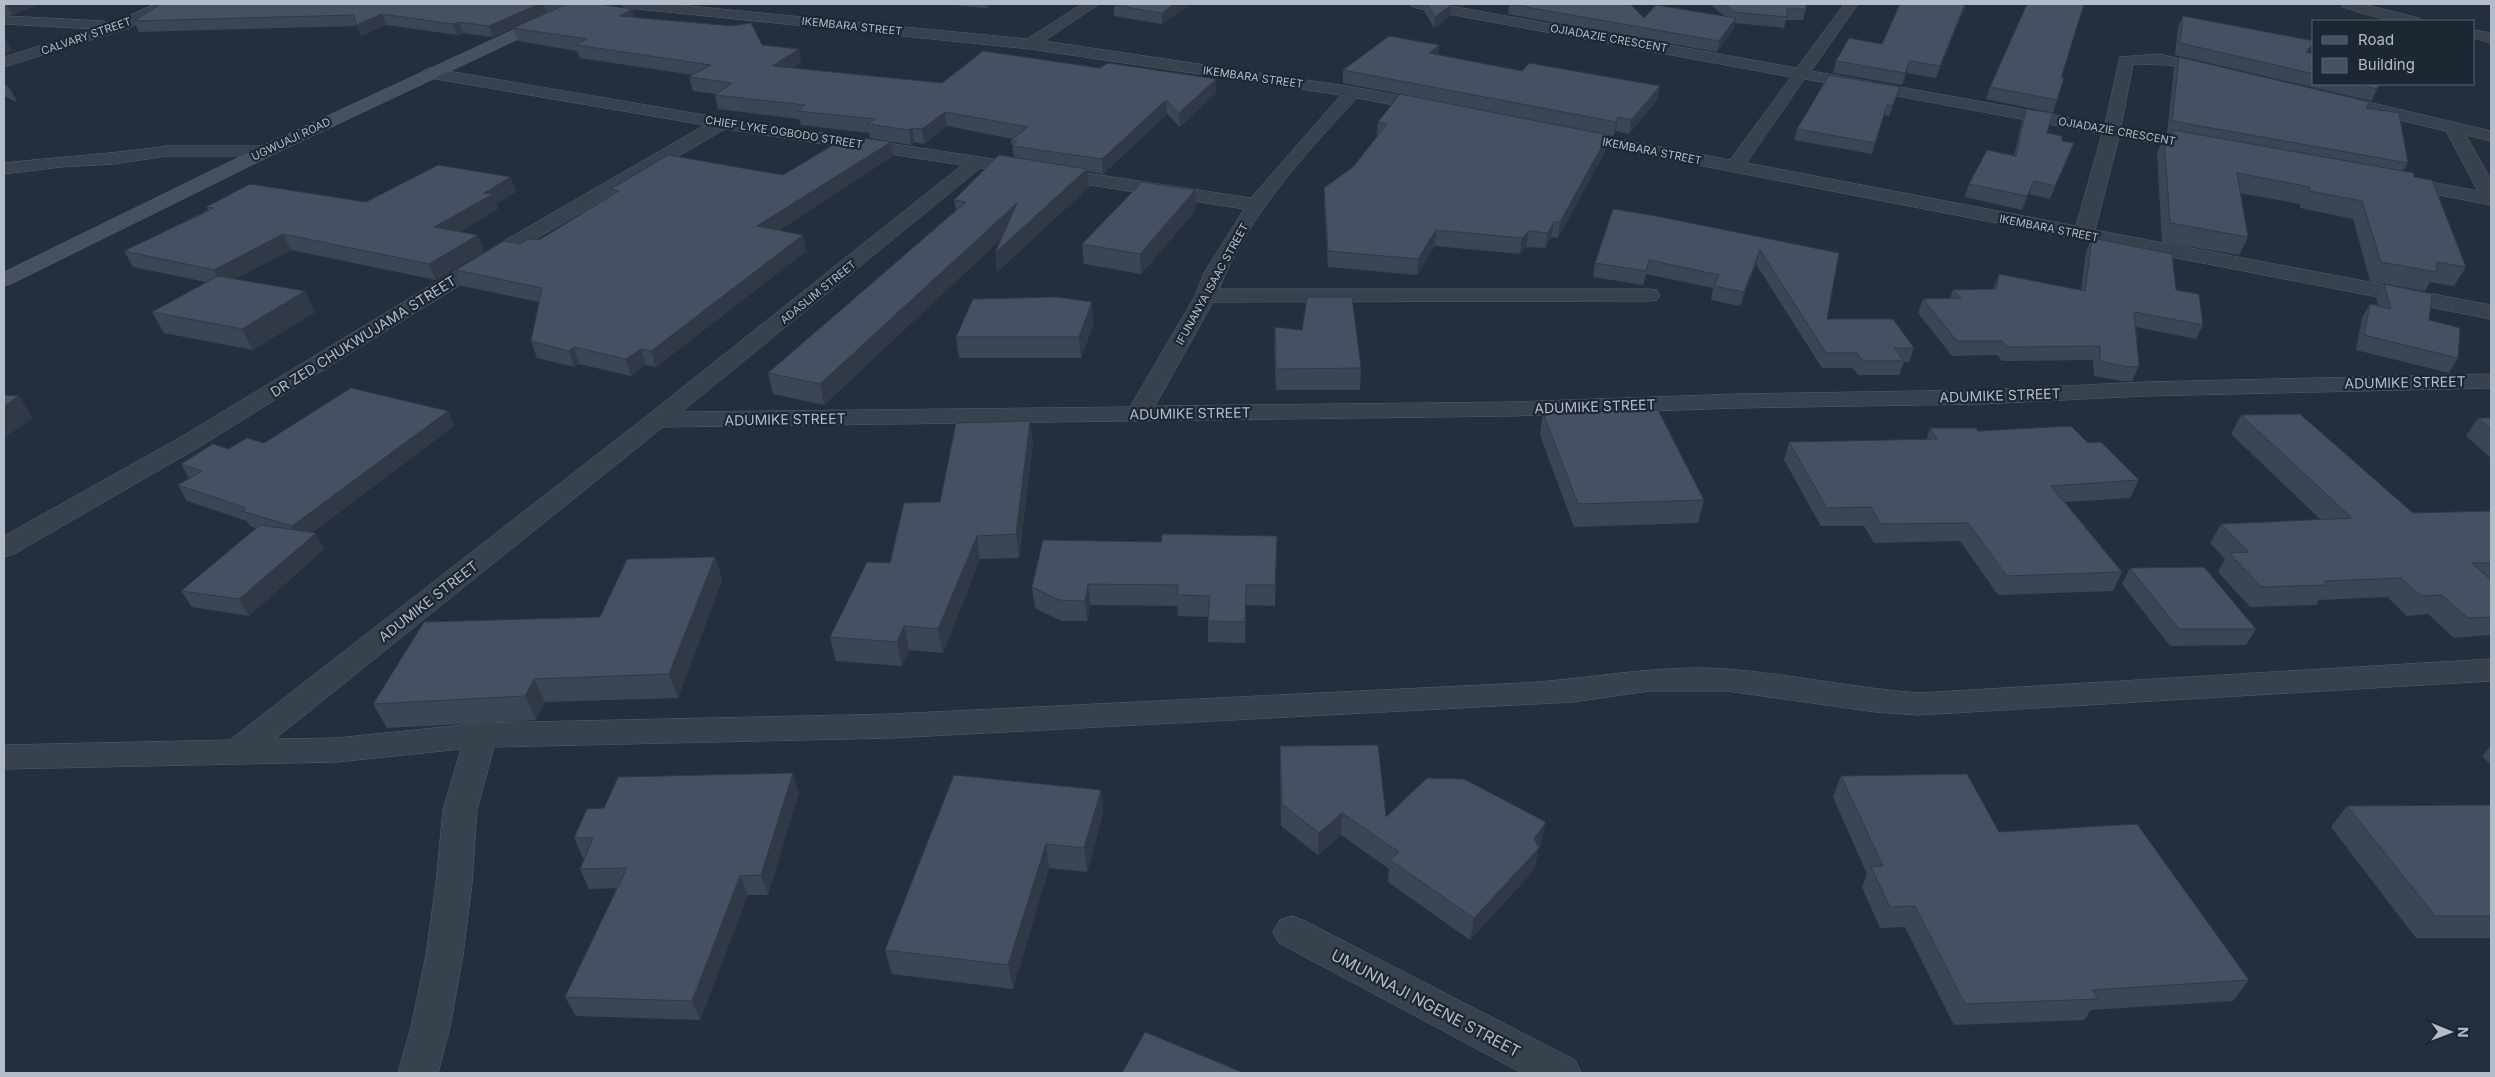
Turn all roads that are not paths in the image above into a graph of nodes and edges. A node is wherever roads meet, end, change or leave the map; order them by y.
1 (166, 4) edge
2 (535, 4) edge
3 (628, 4) edge
4 (774, 4) edge
5 (1092, 4) edge
6 (1416, 4) edge
7 (1851, 4) edge
8 (2348, 4) edge
9 (575, 6) edge
10 (751, 16) junction
11 (4, 20) edge
12 (2409, 20) edge
13 (124, 25) junction
14 (2475, 34) edge
15 (2491, 38) edge
16 (1030, 44) junction
17 (4, 62) edge
18 (430, 73) junction
19 (1801, 74) junction
20 (2232, 75) edge
21 (1353, 92) junction
22 (2318, 95) edge
23 (1452, 112) edge
24 (722, 123) junction
25 (2453, 127) junction
26 (2112, 130) junction
27 (1555, 132) edge
28 (2491, 136) edge
29 (2219, 150) edge
30 (266, 151) junction
31 (978, 162) junction
32 (1734, 167) junction
33 (4, 169) edge
34 (2384, 180) edge
35 (2491, 198) edge
36 (1256, 205) junction
37 (2084, 234) junction
38 (4, 280) edge
39 (1649, 295) dead end
40 (1206, 296) junction
41 (2491, 312) edge
42 (2491, 381) edge
43 (1138, 414) junction
44 (657, 420) junction
45 (4, 548) edge
46 (2491, 670) edge
47 (482, 735) junction
48 (237, 752) junction
49 (4, 757) edge
50 (1292, 932) dead end
51 (418, 1073) edge
52 (1561, 1073) edge

1 - 13 street, CALVARY STREET
2 - 9 street
3 - 10 street, IKEMBARA STREET
4 - 10 street
5 - 16 street
6 - 19 street, OJIADAZIE CRESCENT
7 - 19 street
8 - 12 street
9 - 18 main road, UGWUAJI ROAD
10 - 16 street, IKEMBARA STREET
11 - 13 street
13 - 17 street, CALVARY STREET
14 - 15 street
16 - 21 street, IKEMBARA STREET
18 - 24 street, CHIEF LYKE OGBODO STREET
18 - 30 main road, UGWUAJI ROAD
19 - 26 street, OJIADAZIE CRESCENT
19 - 32 street
20 - 26 street
21 - 23 street, IKEMBARA STREET
21 - 36 street, IFUNANYA ISAAC STREET
22 - 25 street
24 - 31 street, CHIEF LYKE OGBODO STREET
24 - 45 street, DR ZED CHUKWUJAMA STREET
25 - 28 street
25 - 35 street
26 - 29 street, OJIADAZIE CRESCENT
26 - 37 street
27 - 32 street, IKEMBARA STREET
30 - 33 street
30 - 38 main road, UGWUAJI ROAD
31 - 36 street, CHIEF LYKE OGBODO STREET
31 - 44 street, ADASLIM STREET
32 - 37 street, IKEMBARA STREET
34 - 35 street
36 - 40 street, IFUNANYA ISAAC STREET
37 - 41 street, IKEMBARA STREET
39 - 40 street
40 - 43 street, IFUNANYA ISAAC STREET
42 - 43 street, ADUMIKE STREET
43 - 44 street, ADUMIKE STREET
44 - 48 street, ADUMIKE STREET
46 - 47 street
47 - 48 street
47 - 51 street
48 - 49 street
50 - 52 street, UMUNNAJI NGENE STREET

